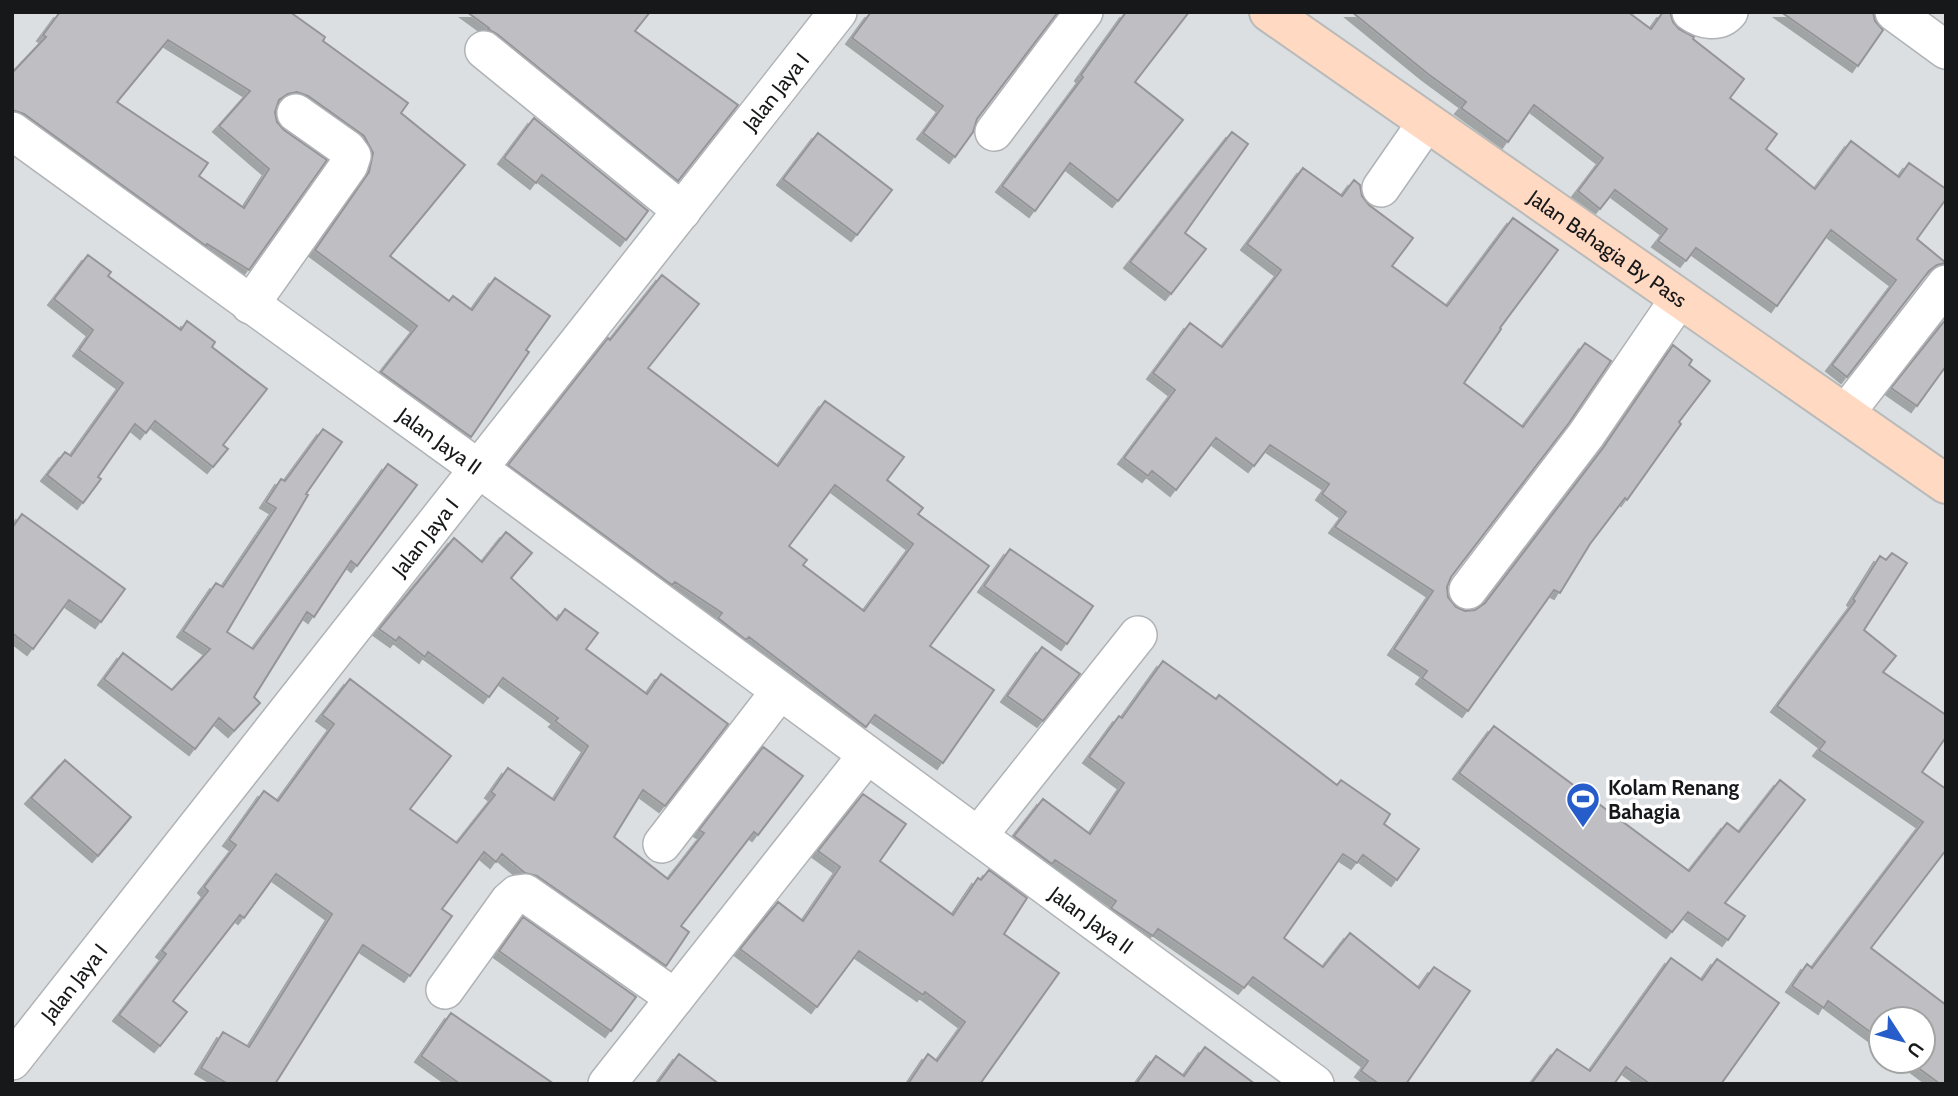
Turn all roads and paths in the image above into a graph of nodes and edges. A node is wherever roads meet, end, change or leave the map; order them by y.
1 (838, 12) edge
2 (1084, 12) edge
3 (1691, 12) edge
4 (1728, 12) edge
5 (1894, 12) edge
6 (1289, 18) edge
7 (484, 50) dead end
8 (1946, 50) edge
9 (296, 113) dead end
10 (1426, 123) junction
11 (12, 131) edge
12 (994, 132) dead end
13 (1381, 188) dead end
14 (682, 211) junction
15 (1946, 284) edge
16 (1679, 299) junction
17 (250, 305) junction
18 (1845, 414) junction
19 (479, 469) junction
20 (1946, 484) edge
21 (1468, 590) dead end
22 (1138, 635) dead end
23 (780, 691) junction
24 (867, 755) junction
25 (978, 836) junction
26 (662, 844) dead end
27 (445, 990) dead end
28 (675, 998) junction
29 (12, 1061) edge
30 (607, 1084) edge
31 (1315, 1084) edge

1 - 14 street, Jalan Jaya I
2 - 12 street
3 - 4 street
5 - 8 street
6 - 10 main road, Jalan Bahagia By Pass
7 - 14 street
9 - 17 street
10 - 13 street
10 - 16 main road, Jalan Bahagia By Pass
11 - 17 street, Jalan Jaya II
14 - 19 street, Jalan Jaya I
15 - 18 street
16 - 18 main road, Jalan Bahagia By Pass
16 - 21 street
17 - 19 street, Jalan Jaya II
18 - 20 main road, Jalan Bahagia By Pass
19 - 23 street, Jalan Jaya II
19 - 29 street, Jalan Jaya I
22 - 25 street
23 - 24 street, Jalan Jaya II
23 - 26 street
24 - 25 street, Jalan Jaya II
24 - 28 street
25 - 31 street, Jalan Jaya II
27 - 28 street
28 - 30 street

